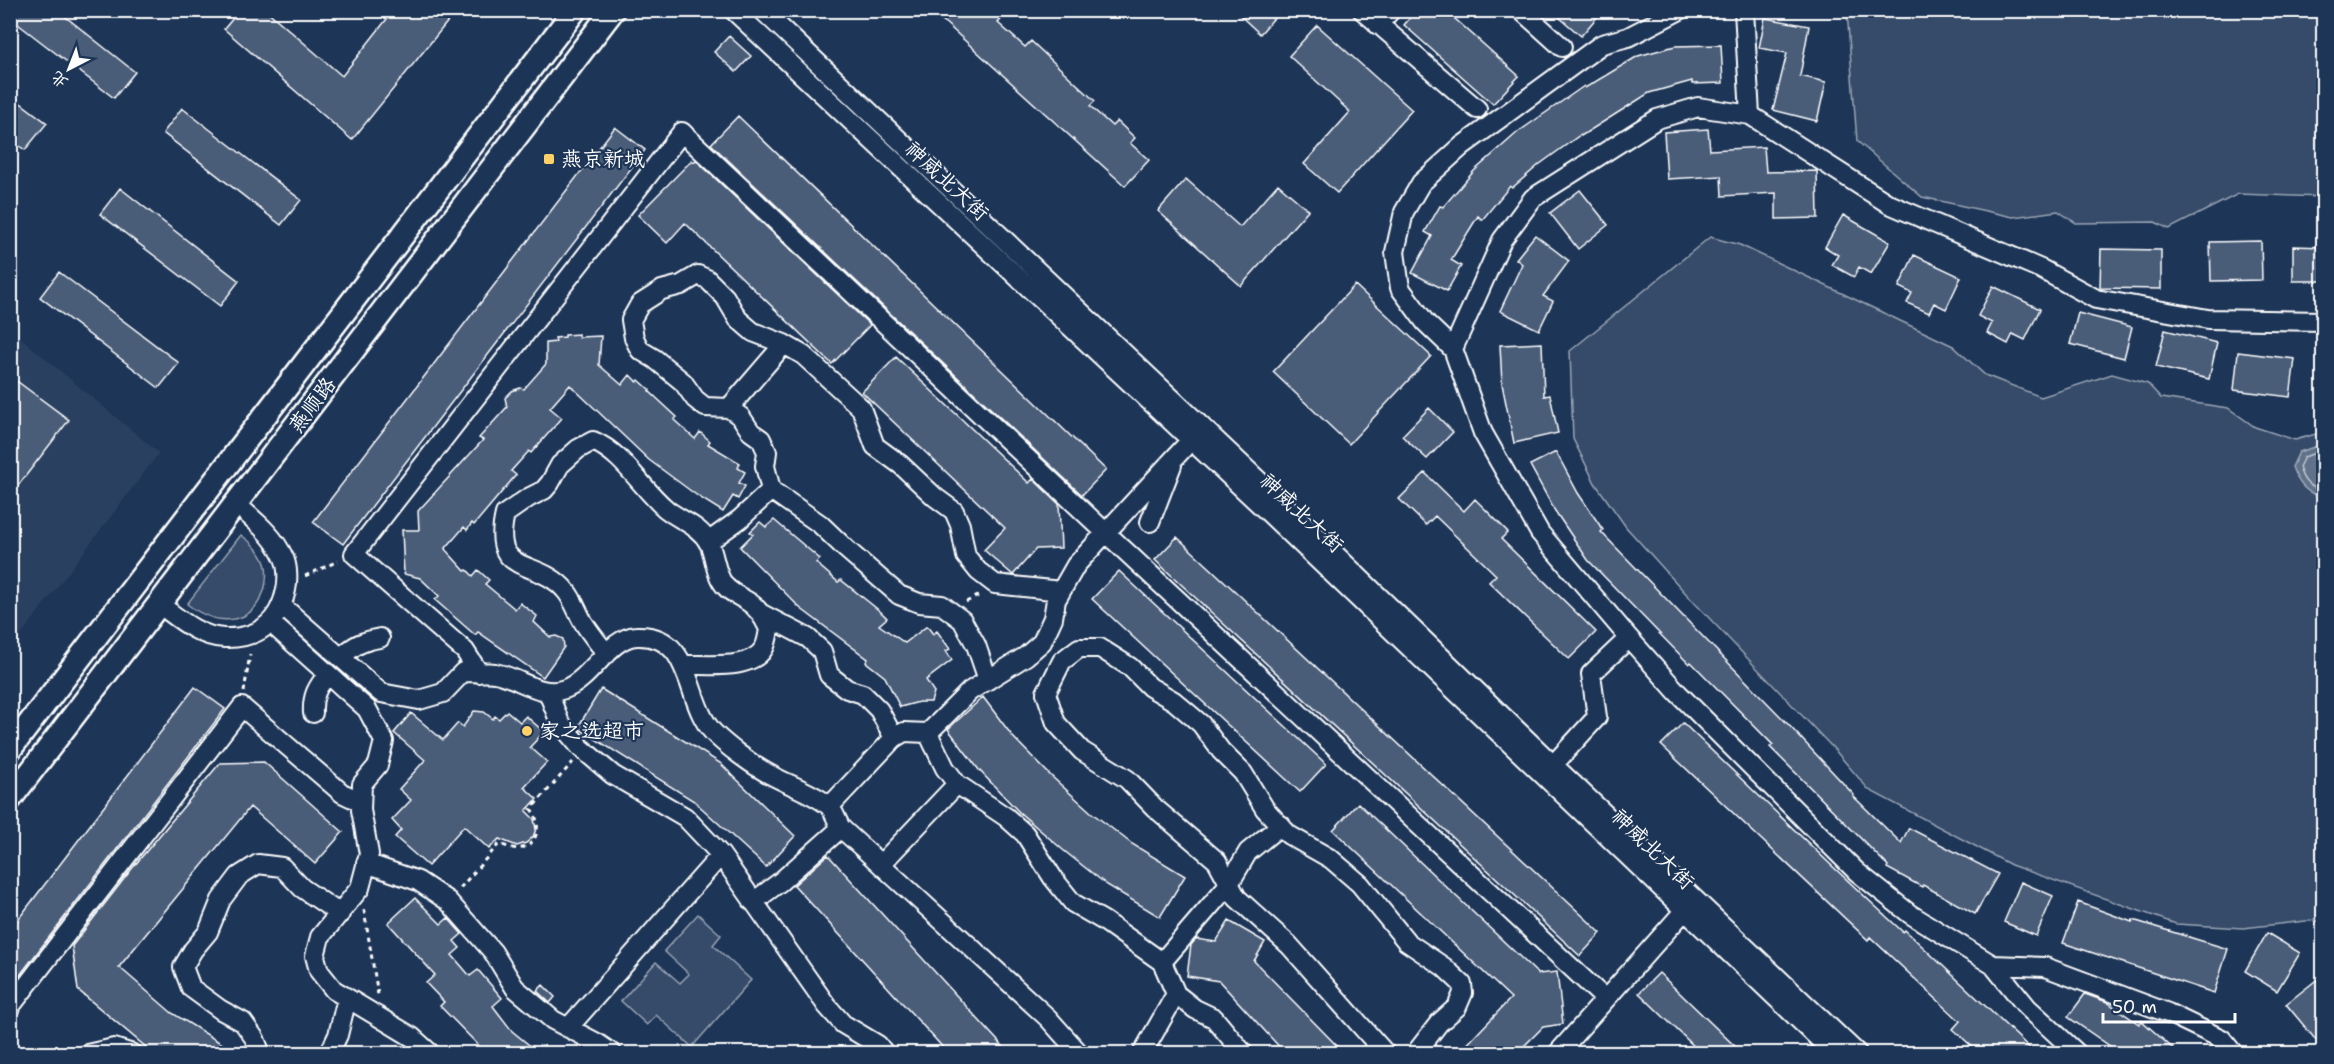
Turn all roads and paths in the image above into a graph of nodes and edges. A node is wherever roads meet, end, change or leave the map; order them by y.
1 (575, 10) edge
2 (614, 10) edge
3 (733, 10) edge
4 (762, 10) edge
5 (1362, 10) edge
6 (1390, 10) edge
7 (1521, 10) edge
8 (1680, 10) edge
9 (1744, 10) edge
10 (1378, 25) junction
11 (1563, 47) dead end
12 (1477, 109) dead end
13 (1750, 115) junction
14 (2324, 321) edge
15 (784, 344) junction
16 (1453, 349) junction
17 (729, 408) junction
18 (1191, 440) junction
19 (1174, 458) junction
20 (771, 490) junction
21 (236, 504) junction
22 (1150, 522) dead end
23 (1105, 532) junction
24 (708, 542) junction
25 (354, 554) junction
26 (287, 583) junction
27 (995, 584) junction
28 (1061, 591) junction
29 (159, 604) junction
30 (282, 606) junction
31 (949, 611) junction
32 (762, 614) junction
33 (271, 623) junction
34 (253, 634) junction
35 (380, 638) dead end
36 (1629, 638) junction
37 (1042, 642) junction
38 (607, 654) junction
39 (341, 658) junction
40 (1062, 661) junction
41 (683, 665) junction
42 (479, 673) junction
43 (328, 674) junction
44 (988, 680) junction
45 (548, 692) junction
46 (381, 693) junction
47 (242, 707) junction
48 (367, 709) junction
49 (313, 713) dead end
50 (928, 733) junction
51 (894, 738) junction
52 (10, 748) edge
53 (584, 750) junction
54 (1553, 765) junction
55 (957, 784) junction
56 (10, 799) edge
57 (361, 802) junction
58 (830, 806) junction
59 (1281, 825) junction
60 (841, 828) junction
61 (721, 855) junction
62 (366, 863) junction
63 (881, 864) junction
64 (1229, 884) junction
65 (360, 887) junction
66 (448, 901) junction
67 (753, 902) junction
68 (1685, 910) junction
69 (340, 914) junction
70 (1162, 962) junction
71 (1994, 965) junction
72 (1176, 994) junction
73 (347, 998) junction
74 (1605, 999) junction
75 (10, 1007) edge
76 (381, 1018) junction
77 (567, 1028) junction
78 (87, 1053) edge
79 (133, 1053) edge
80 (261, 1053) edge
81 (329, 1053) edge
82 (431, 1053) edge
83 (613, 1053) edge
84 (885, 1053) edge
85 (1080, 1053) edge
86 (1142, 1053) edge
87 (1244, 1053) edge
88 (1386, 1053) edge
89 (1414, 1053) edge
90 (1557, 1053) edge
91 (1835, 1053) edge
92 (1858, 1053) edge
93 (2078, 1053) edge
94 (2234, 1053) edge

1 - 52 main road, 燕顺路
2 - 21 main road, 燕顺路
3 - 18 street, 神威北大街
4 - 54 street, 神威北大街
5 - 10 street
6 - 10 street
7 - 11 street
8 - 16 street
9 - 13 street
10 - 12 street
13 - 14 street
13 - 16 street
15 - 17 street
15 - 17 street
15 - 27 street
16 - 36 street
17 - 20 street
18 - 19 street
18 - 68 street, 神威北大街
19 - 22 street
19 - 23 street
20 - 24 street
20 - 31 street
21 - 26 street
21 - 29 main road, 燕顺路
23 - 25 street
23 - 28 street
23 - 74 street
24 - 32 street
24 - 38 street
25 - 26 path
25 - 42 street
26 - 30 street
27 - 28 street
27 - 31 path
28 - 37 street
29 - 34 street
29 - 56 main road, 燕顺路
30 - 33 street
30 - 39 street
31 - 44 street
32 - 41 street
32 - 51 street
33 - 34 street
33 - 43 street
34 - 47 path
35 - 39 street
36 - 54 street
36 - 71 street
37 - 40 street
37 - 44 street
38 - 41 street
38 - 45 street
39 - 46 street
40 - 59 street
40 - 64 street
41 - 58 street
42 - 45 street
42 - 46 street
43 - 48 street
43 - 49 street
44 - 50 street
45 - 53 street
46 - 48 street
47 - 57 street
47 - 75 street
48 - 57 street
50 - 51 street
50 - 55 street
51 - 58 street
53 - 61 street
53 - 66 path
54 - 92 street, 神威北大街
55 - 63 street
55 - 70 street
57 - 62 street
58 - 60 street
59 - 64 street
59 - 89 street
60 - 63 street
60 - 67 street
61 - 67 street
61 - 77 street
62 - 65 street
62 - 66 street
63 - 85 street
64 - 70 street
64 - 88 street
65 - 69 street
65 - 76 path
66 - 77 street
67 - 84 street
68 - 74 street
68 - 91 street, 神威北大街
69 - 73 street
69 - 80 street
70 - 72 street
71 - 93 street
71 - 94 street
72 - 86 street
72 - 87 street
73 - 76 street
73 - 81 street
74 - 90 street
76 - 82 street
77 - 83 street
78 - 79 street

